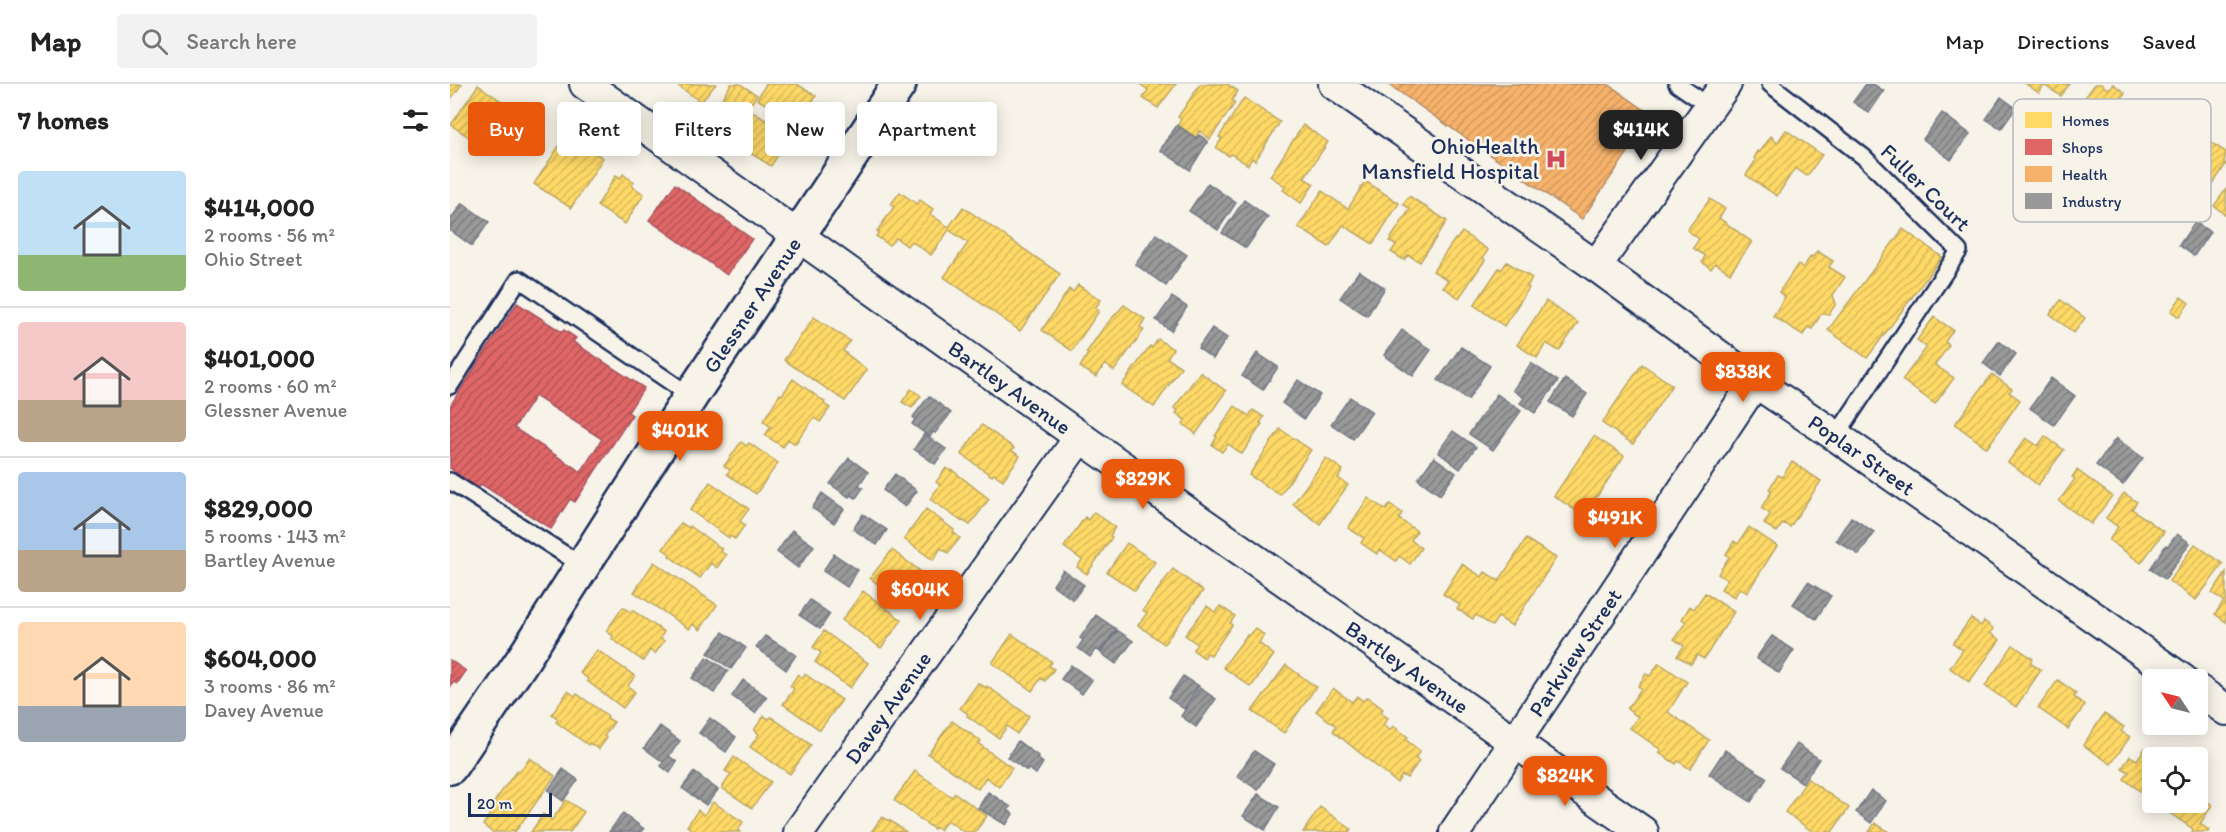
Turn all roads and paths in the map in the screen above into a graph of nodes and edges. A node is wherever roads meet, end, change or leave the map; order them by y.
1 (585, 84) edge
2 (899, 84) edge
3 (1334, 84) edge
4 (1677, 84) edge
5 (1770, 84) edge
6 (1718, 95) edge
7 (799, 237) junction
8 (1596, 266) junction
9 (1755, 382) junction
10 (450, 386) edge
11 (691, 396) junction
12 (1836, 436) junction
13 (1080, 437) junction
14 (450, 481) edge
15 (583, 566) junction
16 (2167, 669) edge
17 (2208, 697) edge
18 (2226, 710) edge
19 (1515, 743) junction
20 (450, 767) edge
21 (799, 832) edge
22 (1455, 832) edge
23 (1643, 832) edge

1 - 7 street, Bartley Avenue
2 - 7 street, Glessner Avenue
3 - 8 street, Poplar Street
4 - 6 lane
5 - 12 lane, Fuller Court
6 - 8 street
7 - 11 street, Glessner Avenue
7 - 13 street, Bartley Avenue
8 - 9 street, Poplar Street
9 - 12 street, Poplar Street
9 - 19 street, Parkview Street
10 - 11 lane
11 - 15 street, Glessner Avenue
12 - 16 street, Poplar Street
13 - 19 street, Bartley Avenue
13 - 21 street, Davey Avenue
14 - 15 lane
15 - 20 street, Glessner Avenue
17 - 18 street
19 - 22 street, Parkview Street
19 - 23 street, Bartley Avenue

